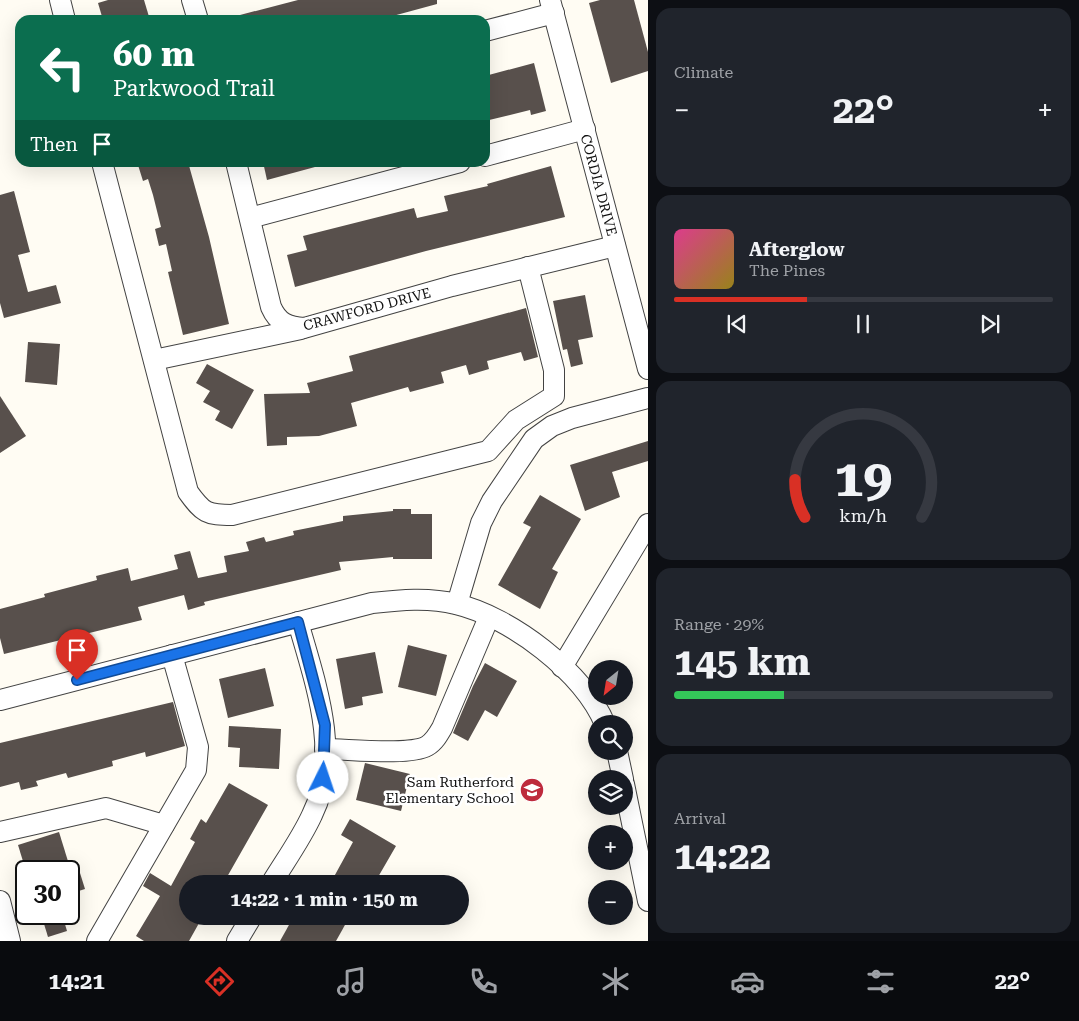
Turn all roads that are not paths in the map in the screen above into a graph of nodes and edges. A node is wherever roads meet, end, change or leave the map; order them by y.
1 (60, 0) edge
2 (192, 0) edge
3 (552, 6) edge
4 (64, 15) edge
5 (196, 15) edge
6 (490, 29) edge
7 (585, 130) junction
8 (490, 155) edge
9 (103, 167) edge
10 (237, 167) edge
11 (441, 167) edge
12 (250, 218) junction
13 (615, 246) junction
14 (528, 267) junction
15 (304, 328) junction
16 (154, 360) junction
17 (648, 369) edge
18 (648, 398) edge
19 (648, 524) edge
20 (457, 604) junction
21 (489, 617) junction
22 (298, 622) junction
23 (172, 655) junction
24 (562, 667) junction
25 (0, 700) edge
26 (599, 715) edge
27 (325, 749) junction
28 (630, 815) edge
29 (164, 825) junction
30 (0, 832) edge
31 (276, 875) edge
32 (0, 901) edge
33 (648, 901) edge
34 (247, 925) edge
35 (10, 941) edge
36 (97, 941) edge
37 (237, 941) edge

1 - 4 street
2 - 5 street
3 - 6 street
3 - 7 street, CORDIA DRIVE
7 - 8 street
7 - 13 street, CORDIA DRIVE
9 - 16 street
10 - 12 street, CRAWFORD DRIVE
11 - 12 street
12 - 15 street, CRAWFORD DRIVE
13 - 14 street, CRAWFORD DRIVE
13 - 17 street, CORDIA DRIVE
14 - 15 street, CRAWFORD DRIVE
14 - 16 street
15 - 16 street
18 - 20 street
19 - 24 street
20 - 21 street
20 - 22 street
21 - 24 street
21 - 27 street
22 - 23 street
22 - 27 street
23 - 25 street
23 - 29 street
24 - 26 street
27 - 31 street
28 - 33 street
29 - 30 street
29 - 36 street
32 - 35 street
34 - 37 street

